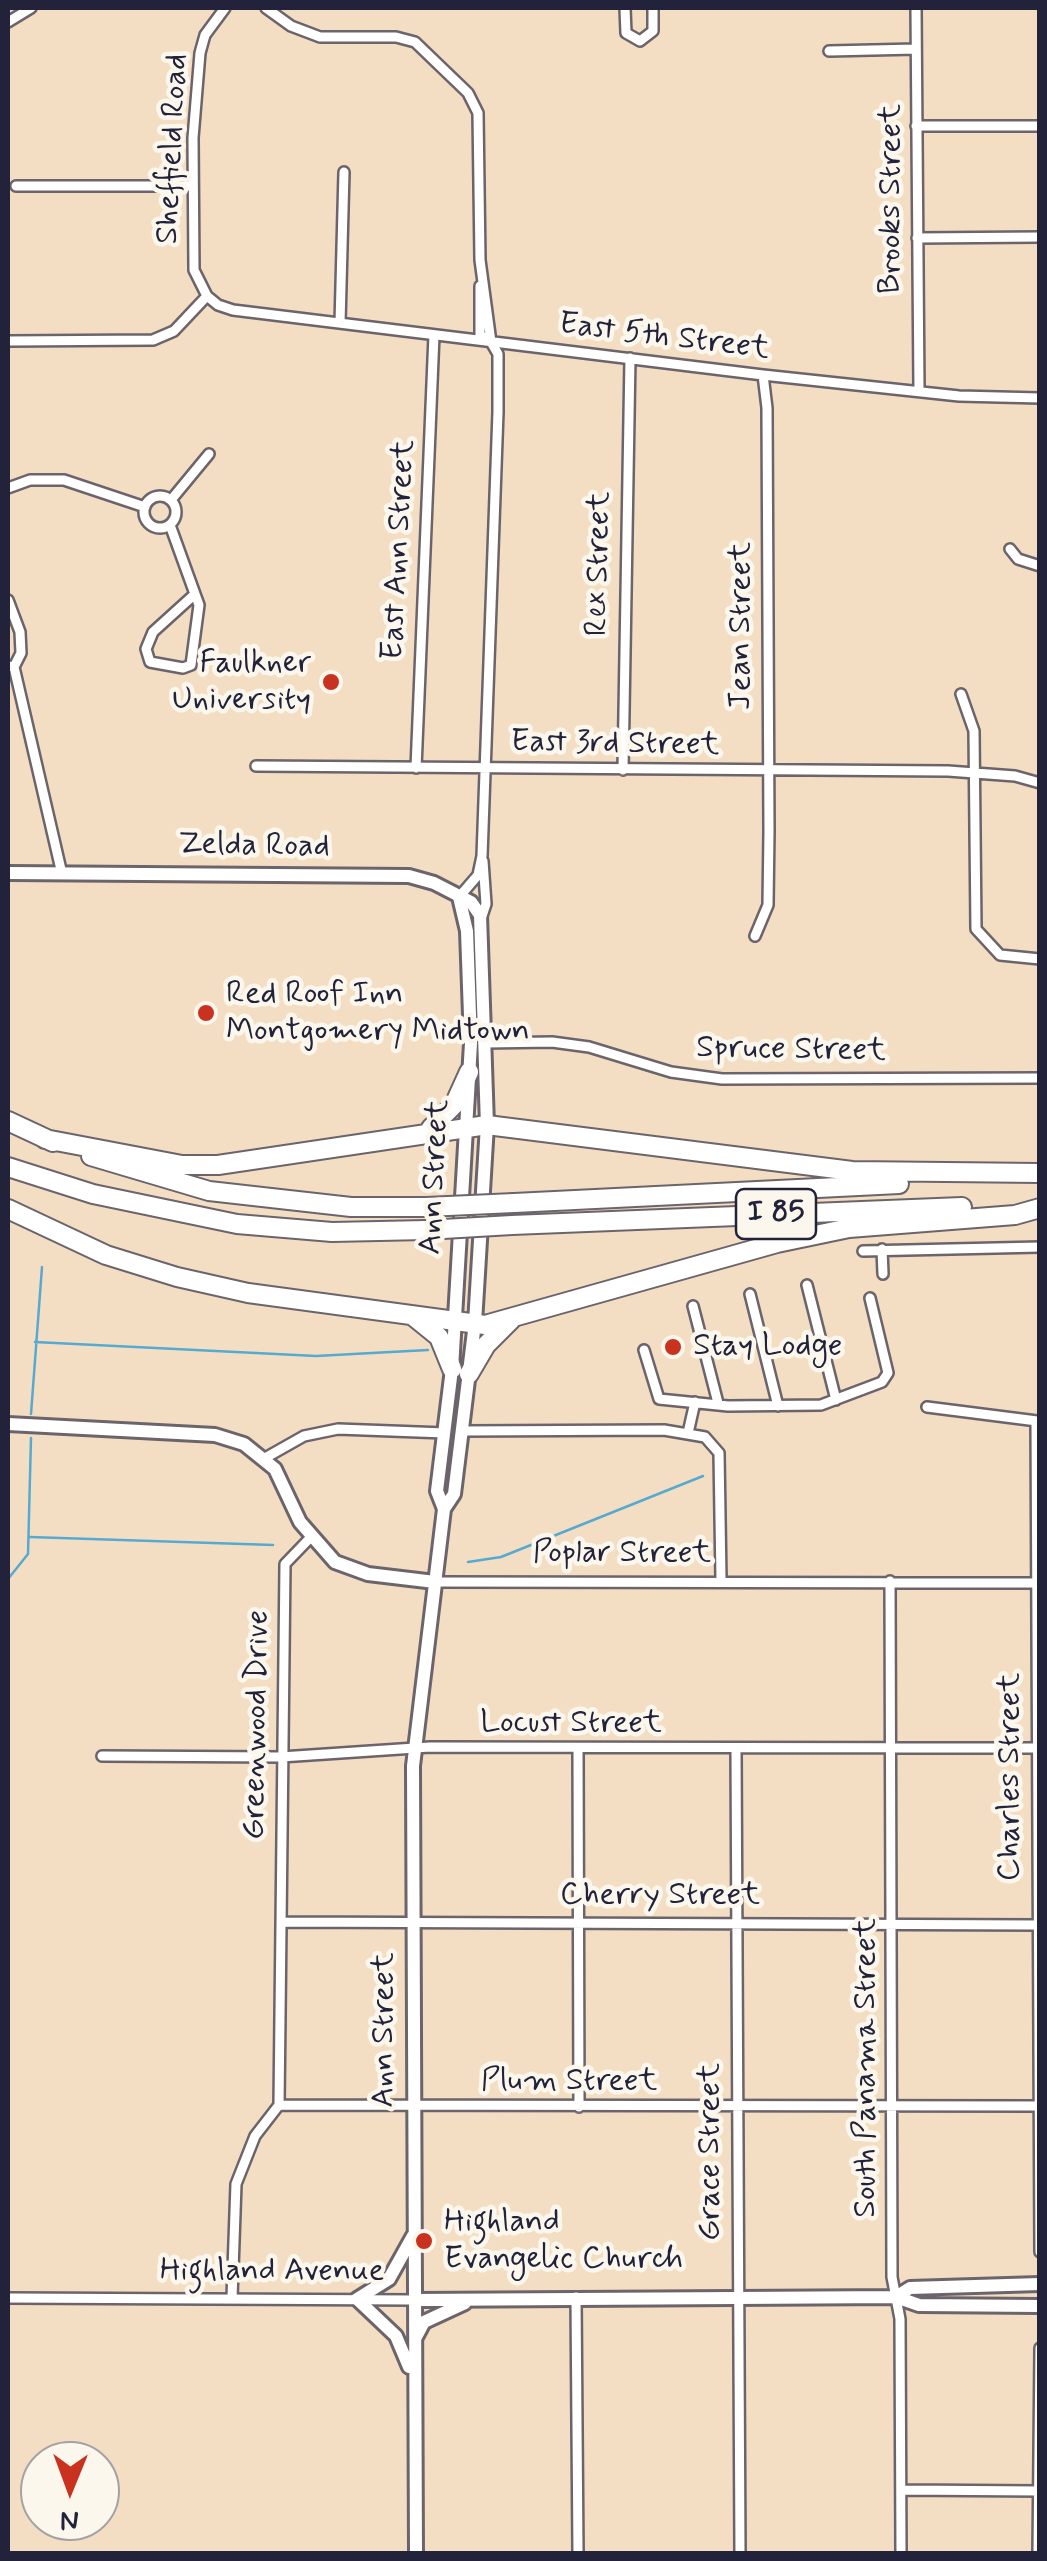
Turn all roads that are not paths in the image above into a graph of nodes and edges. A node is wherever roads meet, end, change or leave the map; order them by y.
1 (31, 8) edge
2 (225, 8) edge
3 (266, 8) edge
4 (625, 8) edge
5 (653, 8) edge
6 (916, 8) edge
7 (8, 22) edge
8 (916, 49) junction
9 (829, 52) dead end
10 (916, 126) junction
11 (1040, 126) edge
12 (344, 172) dead end
13 (16, 186) dead end
14 (192, 186) junction
15 (1040, 237) edge
16 (917, 238) junction
17 (206, 296) junction
18 (340, 324) junction
19 (434, 334) junction
20 (8, 341) edge
21 (491, 342) junction
22 (630, 358) junction
23 (763, 375) junction
24 (919, 391) junction
25 (1040, 398) edge
26 (209, 454) dead end
27 (8, 488) edge
28 (172, 500) junction
29 (145, 507) junction
30 (170, 524) junction
31 (1010, 549) dead end
32 (1040, 566) edge
33 (195, 594) junction
34 (8, 600) edge
35 (11, 667) edge
36 (961, 694) dead end
37 (256, 766) dead end
38 (416, 768) junction
39 (482, 768) junction
40 (622, 770) junction
41 (768, 772) junction
42 (973, 773) junction
43 (1040, 783) edge
44 (482, 854) junction
45 (8, 874) edge
46 (62, 874) junction
47 (459, 897) junction
48 (480, 922) junction
49 (755, 936) dead end
50 (1040, 960) edge
51 (486, 1043) junction
52 (469, 1072) junction
53 (1040, 1078) edge
54 (8, 1121) edge
55 (487, 1125) junction
56 (467, 1126) junction
57 (422, 1132) junction
58 (46, 1139) junction
59 (8, 1167) edge
60 (1040, 1174) edge
61 (1040, 1206) edge
62 (8, 1209) edge
63 (1040, 1247) edge
64 (882, 1249) junction
65 (863, 1251) dead end
66 (883, 1274) dead end
67 (808, 1284) dead end
68 (750, 1294) dead end
69 (870, 1298) dead end
70 (693, 1306) dead end
71 (408, 1314) junction
72 (518, 1316) junction
73 (455, 1320) junction
74 (475, 1323) junction
75 (644, 1350) dead end
76 (460, 1371) junction
77 (836, 1400) junction
78 (695, 1402) junction
79 (718, 1404) junction
80 (778, 1406) junction
81 (927, 1407) dead end
82 (1038, 1421) edge
83 (8, 1424) edge
84 (462, 1431) junction
85 (444, 1433) junction
86 (688, 1433) junction
87 (265, 1458) junction
88 (444, 1509) junction
89 (310, 1538) junction
90 (721, 1580) junction
91 (435, 1582) junction
92 (890, 1582) junction
93 (1038, 1582) edge
94 (414, 1748) junction
95 (892, 1748) junction
96 (1038, 1748) edge
97 (578, 1749) junction
98 (736, 1749) junction
99 (102, 1756) dead end
100 (282, 1757) junction
101 (412, 1921) junction
102 (578, 1921) junction
103 (281, 1922) junction
104 (736, 1922) junction
105 (893, 1923) junction
106 (1038, 1924) edge
107 (279, 2105) junction
108 (1038, 2106) edge
109 (411, 2107) junction
110 (579, 2107) junction
111 (737, 2107) junction
112 (891, 2107) junction
113 (414, 2234) junction
114 (1040, 2252) edge
115 (1040, 2284) edge
116 (738, 2296) junction
117 (576, 2297) junction
118 (896, 2297) junction
119 (8, 2298) edge
120 (232, 2298) junction
121 (358, 2299) junction
122 (474, 2299) junction
123 (414, 2300) junction
124 (1040, 2306) edge
125 (414, 2342) junction
126 (1040, 2348) edge
127 (414, 2378) junction
128 (901, 2490) junction
129 (1039, 2490) edge
130 (416, 2554) edge
131 (578, 2554) edge
132 (740, 2554) edge
133 (901, 2554) edge
134 (1038, 2554) edge

1 - 7 street
2 - 14 street, Sheffield Road
3 - 21 street, Ann Street
4 - 5 street
6 - 8 street, Brooks Street
8 - 9 street
8 - 10 street, Brooks Street
10 - 11 street
10 - 16 street, Brooks Street
12 - 18 street
13 - 14 street
14 - 17 street, Sheffield Road
15 - 16 street
16 - 24 street, Brooks Street
17 - 18 street, East 5th Street
17 - 20 street
18 - 19 street, East 5th Street
19 - 21 street, East 5th Street
19 - 38 street, East Ann Street
21 - 22 street, East 5th Street
21 - 39 street, Ann Street
22 - 23 street, East 5th Street
22 - 40 street, Rex Street
23 - 24 street, East 5th Street
23 - 41 street, Jean Street
24 - 25 street, East 5th Street
26 - 28 street
27 - 29 street
28 - 29 street
28 - 30 street
29 - 30 street
30 - 33 street
31 - 32 street
33 - 33 street
34 - 35 street
35 - 46 street
36 - 42 street
37 - 38 street, East 3rd Street
38 - 39 street, East 3rd Street
39 - 40 street, East 3rd Street
39 - 44 street, Ann Street
40 - 41 street, East 3rd Street
41 - 42 street, East 3rd Street
41 - 49 street, Jean Street
42 - 43 street, East 3rd Street
42 - 50 street
44 - 47 street, Ann Street
44 - 48 street, Ann Street
45 - 46 main road, Zelda Road
46 - 47 main road, Zelda Road
47 - 48 main road, Zelda Road
47 - 52 main road, Ann Street
48 - 51 main road, Ann Street
51 - 53 street, Spruce Street
51 - 55 main road, Ann Street
52 - 56 main road, Ann Street
52 - 57 highway
54 - 58 highway, I 85
55 - 56 highway
55 - 60 highway
55 - 74 main road, Ann Street
56 - 57 highway
56 - 73 main road, Ann Street
57 - 58 highway
58 - 60 highway, I 85, bridge
59 - 61 highway, I 85, bridge
61 - 72 highway
62 - 71 highway
63 - 64 street
64 - 65 street
64 - 66 street
67 - 77 street
68 - 80 street
69 - 77 street
70 - 79 street
71 - 73 highway
71 - 76 highway
72 - 74 highway
72 - 76 highway
73 - 74 highway
73 - 76 main road, Ann Street
74 - 76 main road, Ann Street
75 - 78 street
76 - 84 main road, Ann Street
76 - 85 main road, Ann Street
77 - 80 street
78 - 79 street
78 - 86 street
79 - 80 street
81 - 82 street
82 - 93 street, Charles Street
83 - 87 main road
84 - 86 street
84 - 88 main road, Ann Street
85 - 87 street
85 - 88 main road, Ann Street
86 - 90 street
87 - 89 main road, Poplar Street
88 - 91 main road, Ann Street
89 - 91 main road, Poplar Street
89 - 100 street, Greenwood Drive
90 - 91 street, Poplar Street
90 - 92 street, Poplar Street
91 - 94 main road, Ann Street
92 - 93 street, Poplar Street
92 - 95 street, South Panama Street
93 - 96 street, Charles Street
94 - 97 street, Locust Street
94 - 100 street, Locust Street
94 - 101 main road, Ann Street
95 - 96 street, Locust Street
95 - 98 street, Locust Street
95 - 105 street, South Panama Street
96 - 106 street, Charles Street
97 - 98 street, Locust Street
97 - 102 street
98 - 104 street, Grace Street
99 - 100 street, Locust Street
100 - 103 street, Greenwood Drive
101 - 102 street, Cherry Street
101 - 103 street, Cherry Street
101 - 109 main road, Ann Street
102 - 104 street, Cherry Street
102 - 110 street
103 - 107 street, Greenwood Drive
104 - 105 street, Cherry Street
104 - 111 street, Grace Street
105 - 106 street, Cherry Street
105 - 112 street, South Panama Street
106 - 108 street, Charles Street
107 - 109 street, Plum Street
107 - 120 street
108 - 112 street, Plum Street
108 - 114 street, Charles Street
109 - 110 street, Plum Street
109 - 113 main road, Ann Street
110 - 111 street, Plum Street
111 - 112 street, Plum Street
111 - 116 street, Grace Street
112 - 118 street, South Panama Street
113 - 121 main road
113 - 123 main road, Ann Street
115 - 118 main road, Highland Avenue
116 - 117 main road, Highland Avenue
116 - 118 main road, Highland Avenue
116 - 132 street, Grace Street
117 - 122 main road, Highland Avenue
117 - 131 street
118 - 124 main road, Highland Avenue
118 - 128 street, South Panama Street
119 - 120 street, Highland Avenue
120 - 121 street, Highland Avenue
121 - 123 street, Highland Avenue
121 - 127 main road
122 - 123 main road, Highland Avenue
122 - 125 main road
123 - 125 main road, Ann Street
125 - 127 main road, Ann Street
126 - 129 street
127 - 130 main road, Ann Street
128 - 129 street
128 - 133 street, South Panama Street
129 - 134 street

